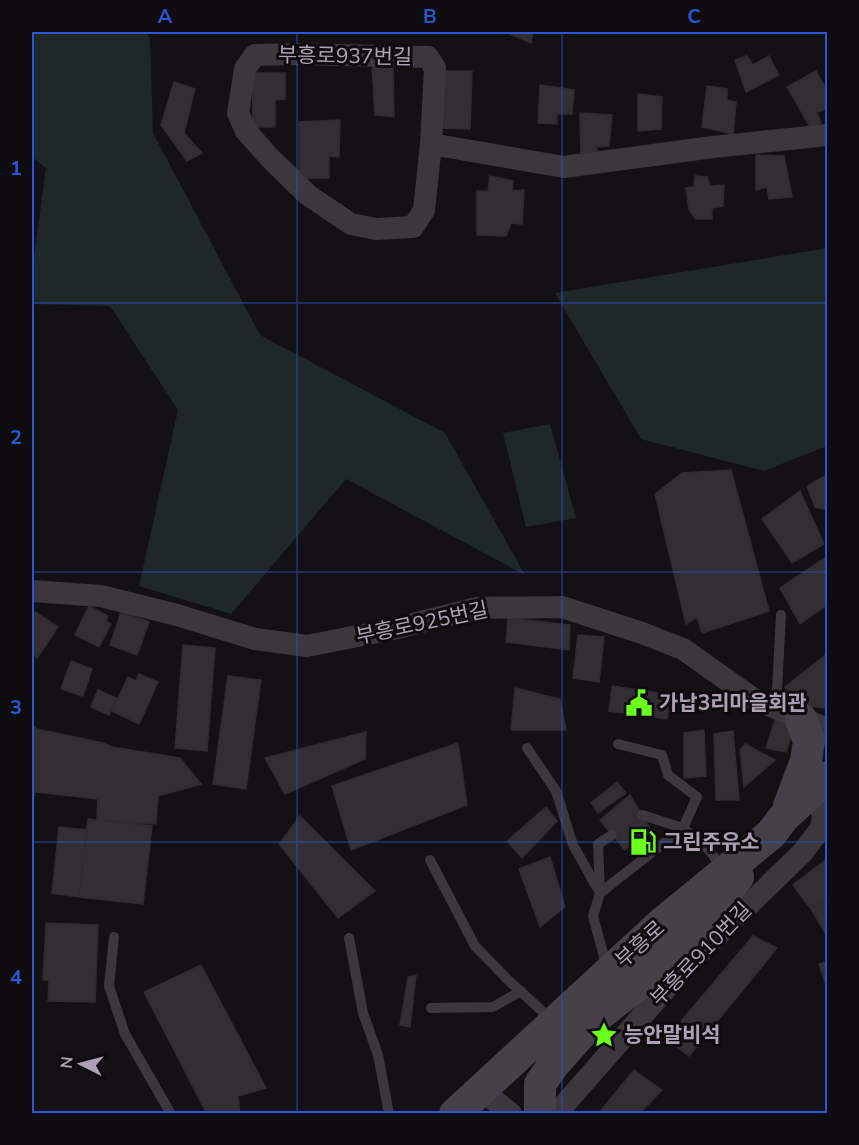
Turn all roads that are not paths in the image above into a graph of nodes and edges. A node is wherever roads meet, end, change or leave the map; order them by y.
1 (828, 135) edge
2 (430, 144) junction
3 (32, 591) edge
4 (781, 615) dead end
5 (802, 719) edge
6 (618, 744) dead end
7 (527, 748) dead end
8 (821, 782) edge
9 (642, 815) dead end
10 (777, 826) junction
11 (683, 828) junction
12 (612, 835) dead end
13 (430, 860) dead end
14 (724, 872) junction
15 (600, 892) junction
16 (114, 937) dead end
17 (349, 938) dead end
18 (609, 973) junction
19 (521, 991) junction
20 (431, 1008) dead end
21 (555, 1023) junction
22 (481, 1089) junction
23 (171, 1113) edge
24 (389, 1113) edge
25 (455, 1113) edge
26 (511, 1113) edge
27 (540, 1113) edge
28 (556, 1113) edge

1 - 2 street
2 - 2 street, 부흥로937번길
3 - 5 street, 부흥로925번길
4 - 5 lane
5 - 10 main road
6 - 11 lane
7 - 15 lane
8 - 10 main road, 부흥로
8 - 28 street, 부흥로910번길
9 - 11 lane
10 - 14 main road, 부흥로
10 - 27 main road
11 - 14 lane
11 - 15 lane
12 - 15 lane
13 - 19 lane
14 - 18 main road, 부흥로
15 - 18 lane
16 - 23 lane
17 - 24 lane
18 - 21 main road, 부흥로
19 - 20 lane
19 - 21 lane
21 - 22 main road, 부흥로
22 - 25 main road, 부흥로
22 - 26 street

